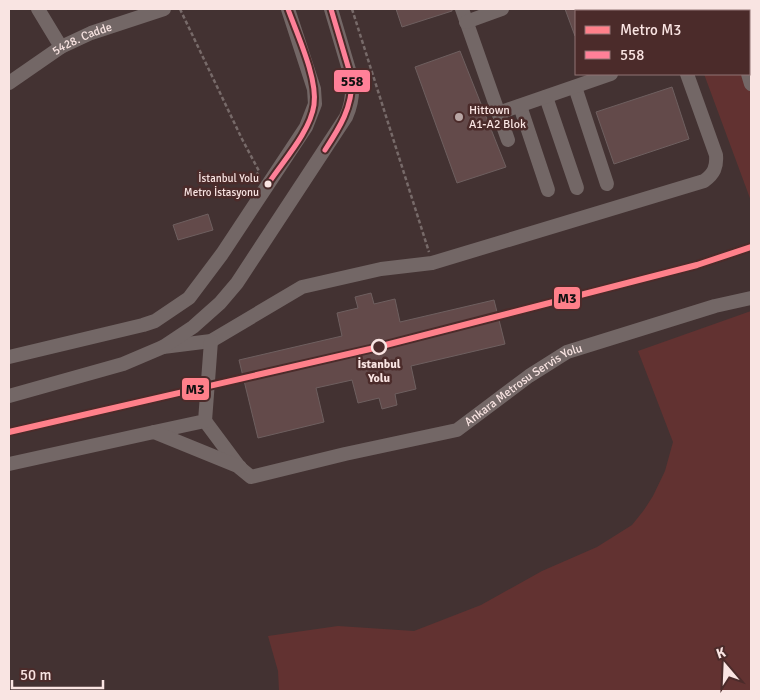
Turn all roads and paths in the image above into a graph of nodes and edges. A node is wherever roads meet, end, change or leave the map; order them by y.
1 (38, 9) edge
2 (164, 9) edge
3 (180, 9) edge
4 (288, 9) edge
5 (331, 9) edge
6 (352, 9) edge
7 (502, 9) edge
8 (485, 12) edge
9 (464, 15) edge
10 (61, 47) junction
11 (609, 75) edge
12 (687, 75) edge
13 (9, 83) edge
14 (575, 86) junction
15 (546, 96) junction
16 (520, 106) junction
17 (498, 113) junction
18 (508, 140) dead end
19 (256, 176) dead end
20 (607, 184) dead end
21 (577, 188) dead end
22 (548, 190) dead end
23 (432, 263) junction
24 (751, 298) edge
25 (211, 341) junction
26 (163, 348) junction
27 (9, 357) edge
28 (9, 396) edge
29 (205, 421) junction
30 (154, 432) junction
31 (9, 464) edge
32 (240, 468) junction

1 - 10 street
2 - 10 street, 5428. Cadde
3 - 19 path
4 - 27 street
5 - 26 street
6 - 23 path
7 - 8 street
8 - 9 street
9 - 17 street
10 - 13 street, 5428. Cadde
11 - 14 street
12 - 23 street
14 - 15 street
14 - 20 street
15 - 16 street
15 - 21 street
16 - 17 street
16 - 22 street
17 - 18 street
23 - 25 street
24 - 32 street, Ankara Metrosu Servis Yolu
25 - 26 street
25 - 29 street
26 - 28 street
29 - 30 street
29 - 32 street
30 - 31 street
30 - 32 street

